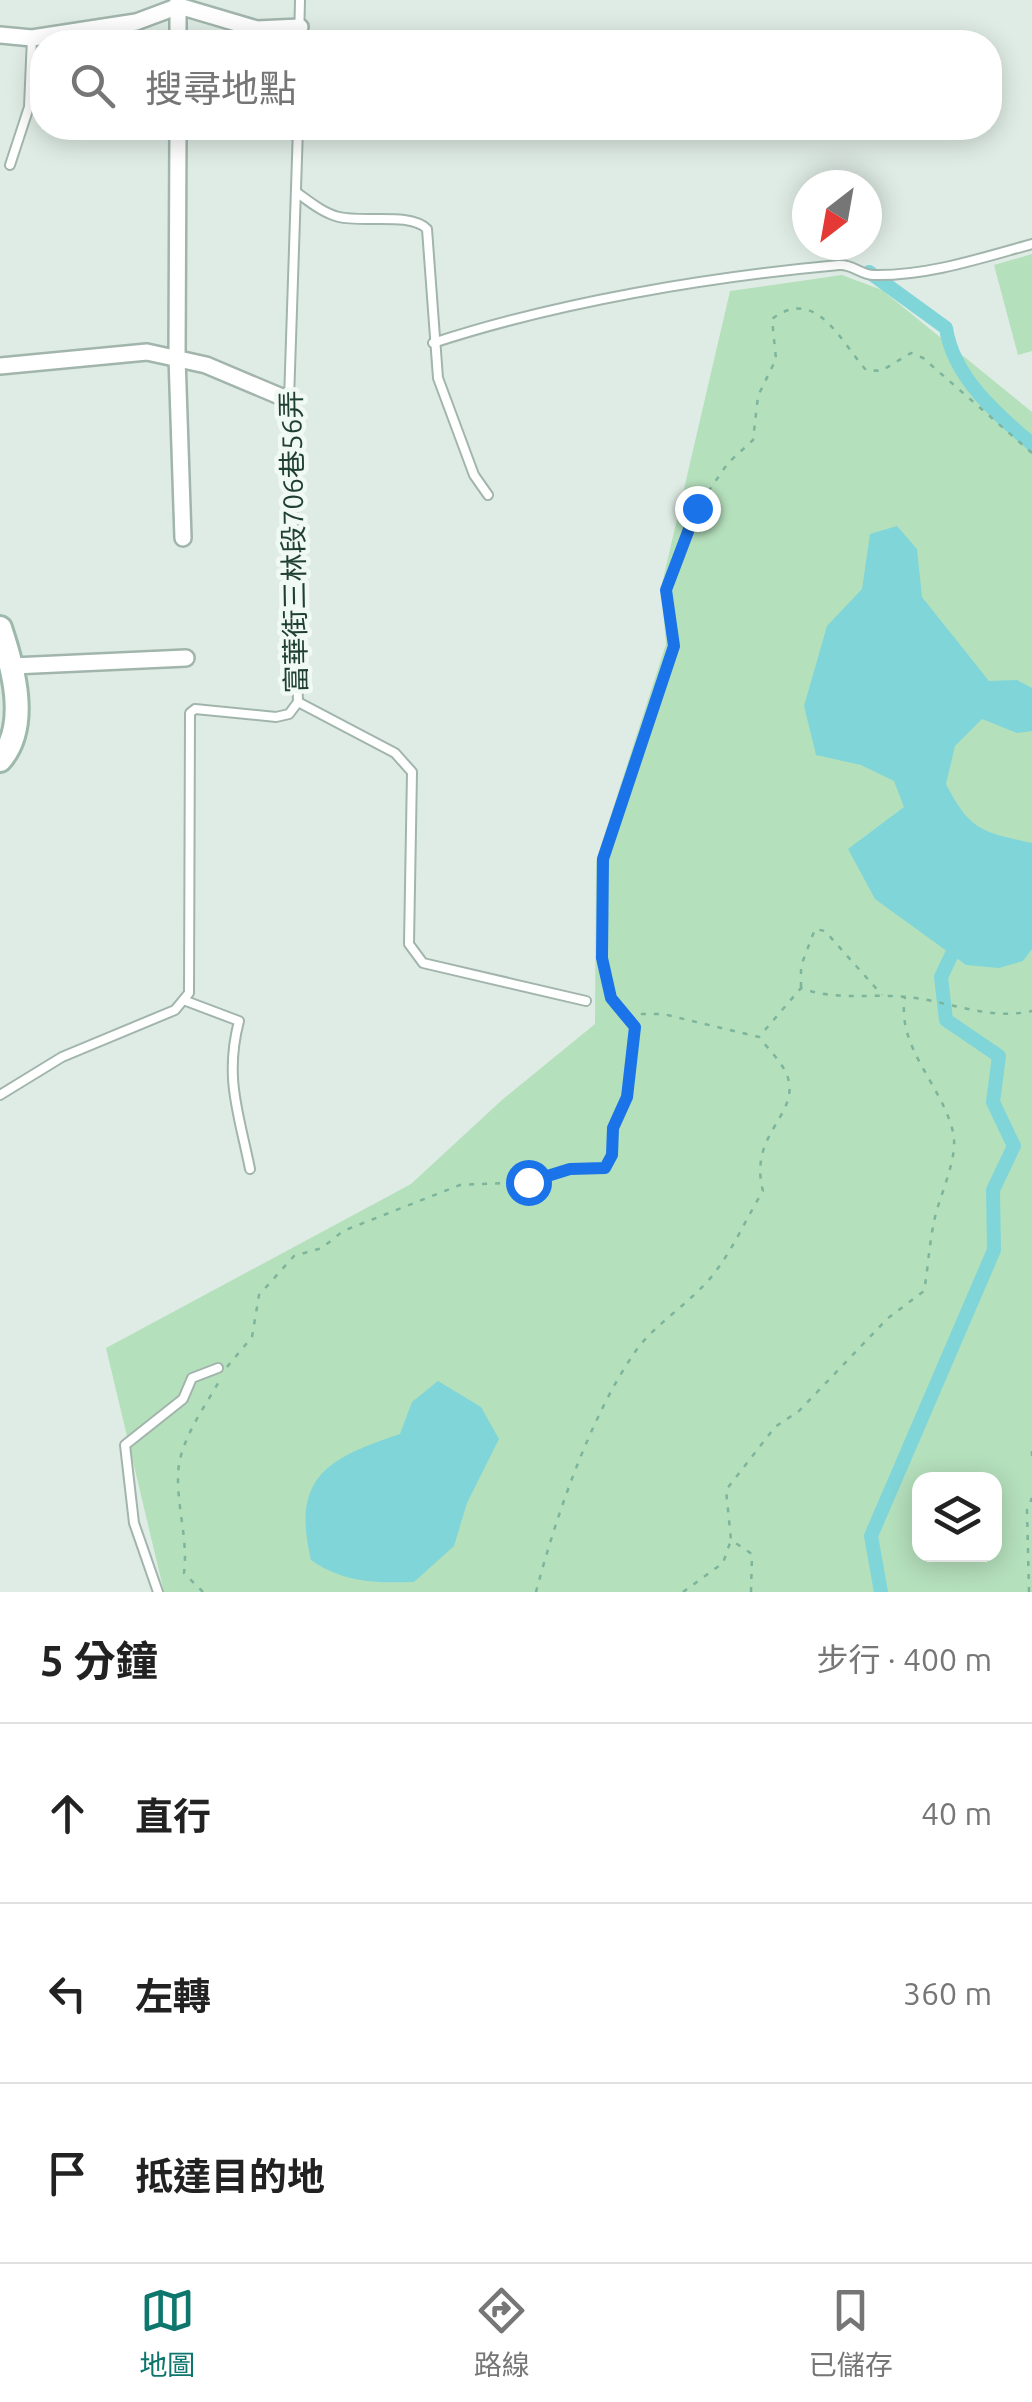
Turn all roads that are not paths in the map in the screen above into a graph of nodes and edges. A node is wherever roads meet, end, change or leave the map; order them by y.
1 (300, 0) edge
2 (178, 3) edge
3 (93, 30) edge
4 (178, 30) edge
5 (264, 30) edge
6 (300, 30) edge
7 (0, 35) edge
8 (30, 38) edge
9 (30, 99) edge
10 (178, 140) edge
11 (298, 140) edge
12 (10, 165) dead end
13 (296, 192) junction
14 (1032, 244) edge
15 (433, 343) junction
16 (177, 358) junction
17 (0, 366) edge
18 (290, 400) junction
19 (488, 495) dead end
20 (183, 538) dead end
21 (0, 628) edge
22 (186, 658) dead end
23 (13, 666) junction
24 (298, 702) junction
25 (0, 760) edge
26 (586, 1000) dead end
27 (186, 1001) junction
28 (0, 1095) edge
29 (250, 1169) dead end
30 (218, 1368) dead end
31 (158, 1592) edge

1 - 6 lane
2 - 3 street
2 - 4 street
2 - 5 street
7 - 8 street
9 - 12 lane
10 - 16 street
11 - 13 lane, 富華街三林段706巷56弄
13 - 15 lane
13 - 18 lane, 富華街三林段706巷56弄
14 - 15 lane
15 - 19 lane
16 - 17 street
16 - 18 street
16 - 20 street
18 - 24 lane, 富華街三林段706巷56弄
21 - 23 street
22 - 23 street
23 - 25 street
24 - 26 lane
24 - 27 lane, 富華街三林段706巷56弄
27 - 28 lane
27 - 29 lane
30 - 31 lane

